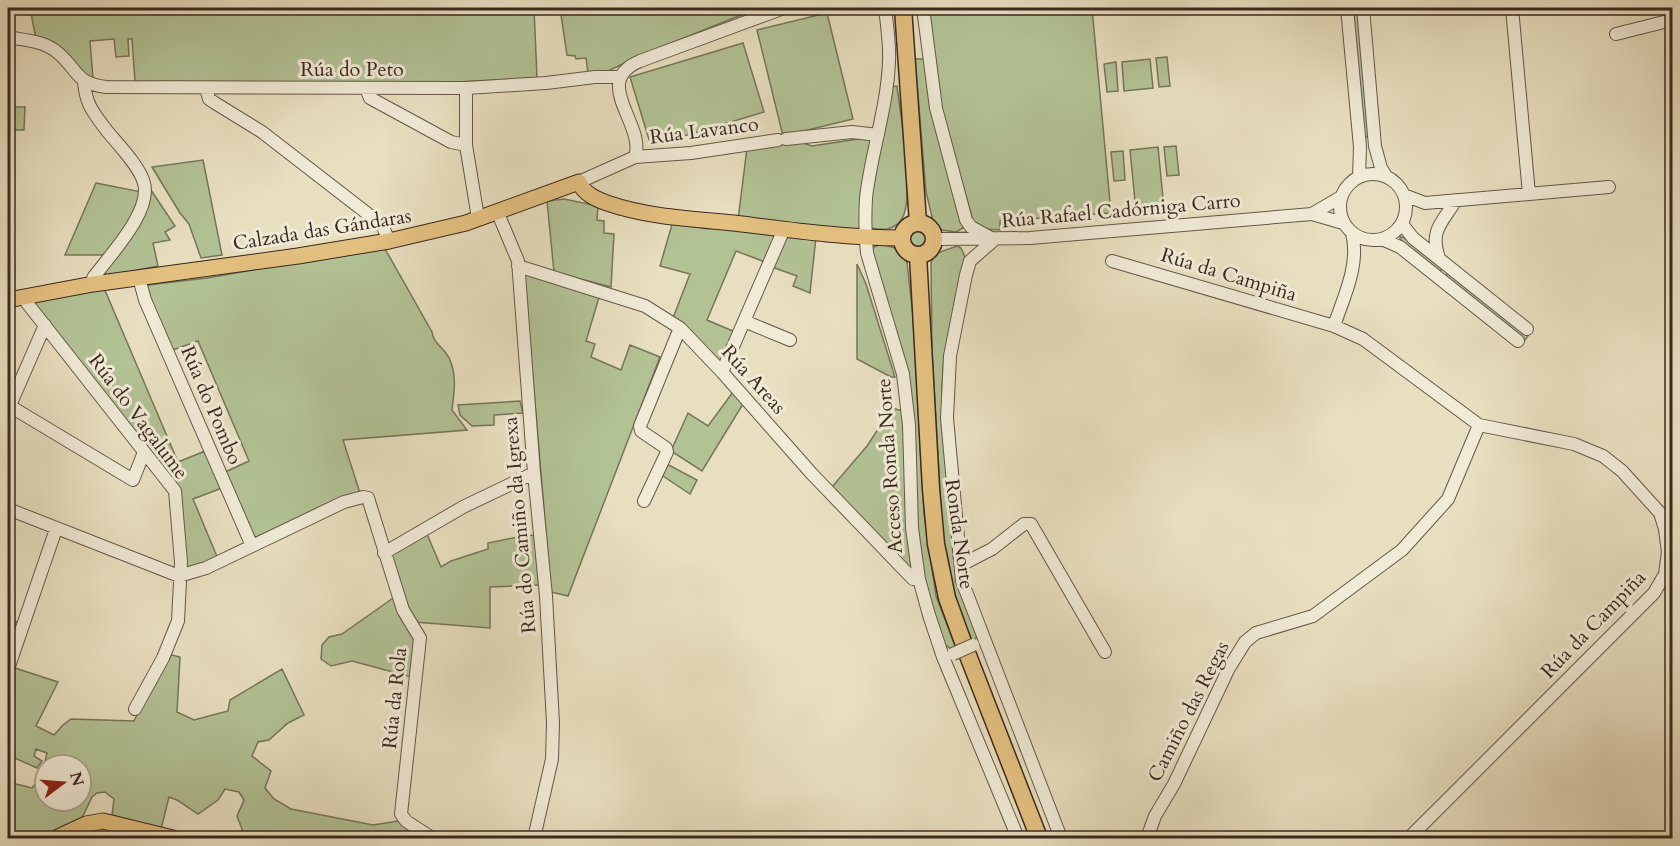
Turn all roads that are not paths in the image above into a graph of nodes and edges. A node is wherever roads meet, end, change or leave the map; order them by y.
1 (784, 8) edge
2 (885, 8) edge
3 (903, 8) edge
4 (923, 8) edge
5 (1347, 8) edge
6 (1363, 8) edge
7 (1512, 8) edge
8 (1672, 20) edge
9 (1616, 34) dead end
10 (8, 37) edge
11 (620, 77) junction
12 (84, 82) junction
13 (206, 88) junction
14 (366, 88) junction
15 (466, 88) junction
16 (878, 135) junction
17 (466, 145) junction
18 (634, 158) junction
19 (1386, 176) junction
20 (1359, 177) junction
21 (579, 182) junction
22 (1609, 187) dead end
23 (1529, 194) junction
24 (1404, 195) junction
25 (1341, 197) junction
26 (1456, 200) junction
27 (1425, 203) junction
28 (497, 211) junction
29 (1312, 214) junction
30 (478, 218) junction
31 (966, 220) junction
32 (1403, 220) junction
33 (918, 223) junction
34 (1344, 223) junction
35 (784, 229) junction
36 (1352, 233) junction
37 (866, 238) junction
38 (902, 238) junction
39 (934, 239) junction
40 (960, 240) junction
41 (994, 240) junction
42 (1378, 240) junction
43 (389, 241) junction
44 (918, 255) junction
45 (1438, 258) junction
46 (1112, 261) dead end
47 (1355, 262) junction
48 (518, 266) junction
49 (966, 274) junction
50 (138, 278) junction
51 (93, 284) junction
52 (25, 297) junction
53 (8, 300) edge
54 (744, 321) junction
55 (45, 325) junction
56 (1334, 327) junction
57 (680, 328) junction
58 (1527, 329) dead end
59 (790, 340) dead end
60 (1518, 341) dead end
61 (722, 372) junction
62 (8, 407) edge
63 (1479, 425) junction
64 (144, 452) junction
65 (534, 472) junction
66 (644, 501) dead end
67 (8, 509) edge
68 (1660, 513) junction
69 (1672, 518) edge
70 (56, 529) junction
71 (252, 546) junction
72 (384, 553) junction
73 (961, 565) junction
74 (179, 576) junction
75 (919, 579) junction
76 (978, 643) junction
77 (1105, 652) dead end
78 (948, 655) junction
79 (8, 669) edge
80 (135, 709) dead end
81 (56, 838) edge
82 (173, 838) edge
83 (432, 838) edge
84 (534, 838) edge
85 (1018, 838) edge
86 (1039, 838) edge
87 (1060, 838) edge
88 (1147, 838) edge
89 (1409, 838) edge

1 - 11 street
2 - 16 street, Acceso Ronda Norte
3 - 33 highway
4 - 31 street
5 - 20 street
6 - 19 street
7 - 23 street
8 - 9 street
10 - 12 street
11 - 15 street, Rúa do Peto
11 - 18 street
12 - 13 street, Rúa do Peto
12 - 51 street
13 - 14 street, Rúa do Peto
13 - 43 street
14 - 15 street, Rúa do Peto
14 - 17 street
15 - 17 street
16 - 18 street, Rúa Lavanco
16 - 37 street, Acceso Ronda Norte
17 - 30 street
18 - 21 street, Calzada das Gándaras
19 - 20 street
19 - 24 street
20 - 25 street
21 - 28 main road, Calzada das Gándaras
21 - 35 main road
22 - 23 street
23 - 26 street
24 - 27 street
24 - 32 street
25 - 29 street, Rúa Rafael Cadórniga Carro
25 - 34 street
26 - 27 street
26 - 45 street
27 - 32 street
28 - 30 main road, Calzada das Gándaras
28 - 48 street, Rúa do Camiño da Igrexa
29 - 34 street, Rúa Rafael Cadórniga Carro
29 - 41 street, Rúa Rafael Cadórniga Carro
30 - 43 main road, Calzada das Gándaras
31 - 40 street
31 - 41 street
32 - 42 street
32 - 45 street
33 - 38 highway
33 - 39 highway
34 - 36 street
35 - 37 main road
35 - 54 street
36 - 42 street
36 - 47 street
37 - 38 main road
37 - 75 street, Acceso Ronda Norte
38 - 44 highway
39 - 40 street, Rúa Rafael Cadórniga Carro
39 - 44 highway
40 - 41 street, Rúa Rafael Cadórniga Carro
40 - 49 street
41 - 49 street
42 - 47 street
42 - 60 street
43 - 50 main road, Calzada das Gándaras
44 - 86 highway, Ronda Norte
45 - 58 street
46 - 56 street, Rúa da Campiña
47 - 56 street
48 - 57 street, Rúa Areas
48 - 65 street, Rúa do Camiño da Igrexa
49 - 73 street
50 - 51 main road, Calzada das Gándaras
50 - 71 street, Rúa do Pombo
51 - 52 main road, Calzada das Gándaras
52 - 53 main road, Calzada das Gándaras
52 - 55 street, Rúa do Vagalume
54 - 59 street
54 - 61 street
55 - 62 street
55 - 64 street, Rúa do Vagalume
56 - 63 street, Rúa da Campiña
57 - 61 street, Rúa Areas
57 - 66 street
61 - 75 street, Rúa Areas
62 - 64 street
63 - 68 street, Rúa da Campiña
63 - 88 street, Camiño das Regas
64 - 74 street, Rúa do Vagalume
65 - 72 street
65 - 84 street, Rúa do Camiño da Igrexa
67 - 70 street
68 - 69 street
68 - 89 street, Rúa da Campiña
70 - 74 street
70 - 79 street
71 - 72 street, Rúa da Rola
71 - 74 street, Rúa da Rola
72 - 83 street, Rúa da Rola
73 - 76 street
73 - 77 street
74 - 80 street, Rúa do Vagalume
75 - 78 street, Acceso Ronda Norte
76 - 78 street, bridge
76 - 87 street
78 - 85 street, Acceso Ronda Norte
81 - 82 main road

